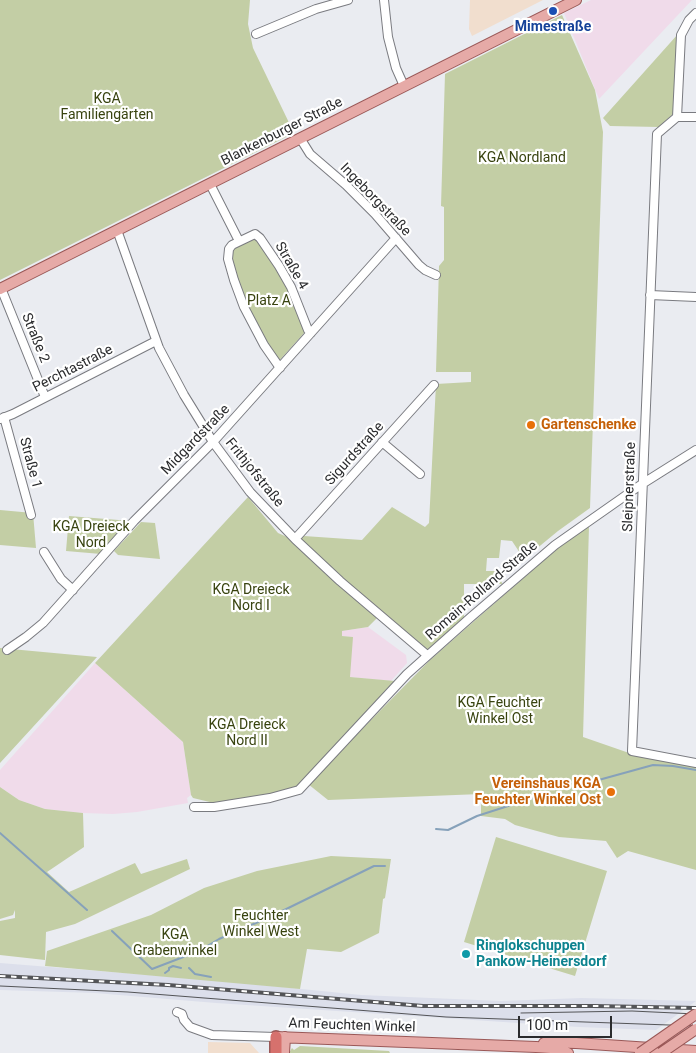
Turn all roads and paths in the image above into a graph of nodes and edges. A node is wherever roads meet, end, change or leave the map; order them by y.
1 (348, 0) edge
2 (384, 0) edge
3 (576, 0) edge
4 (696, 13) edge
5 (256, 34) dead end
6 (404, 86) junction
7 (677, 117) junction
8 (696, 117) edge
9 (300, 138) junction
10 (210, 184) junction
11 (117, 230) junction
12 (396, 238) junction
13 (239, 241) junction
14 (436, 275) dead end
15 (1, 288) edge
16 (650, 295) junction
17 (696, 297) edge
18 (311, 333) junction
19 (156, 342) junction
20 (280, 368) junction
21 (434, 385) dead end
22 (45, 397) junction
23 (2, 418) edge
24 (213, 442) junction
25 (382, 442) junction
26 (696, 450) edge
27 (420, 474) dead end
28 (642, 484) junction
29 (31, 515) dead end
30 (295, 539) junction
31 (44, 552) dead end
32 (73, 590) junction
33 (7, 650) dead end
34 (427, 655) junction
35 (696, 763) edge
36 (194, 806) dead end
37 (177, 1012) dead end
38 (696, 1014) edge
39 (696, 1029) edge
40 (281, 1037) junction
41 (536, 1047) junction
42 (696, 1051) edge
43 (276, 1053) edge
44 (284, 1053) edge
45 (568, 1053) edge
46 (640, 1053) edge
47 (661, 1053) edge

1 - 5 street
2 - 6 street
3 - 6 main road, Blankenburger Straße
4 - 7 street
6 - 9 main road, Blankenburger Straße
7 - 8 street
7 - 16 street, Sleipnerstraße
9 - 10 main road, Blankenburger Straße
9 - 12 street, Ingeborgstraße
10 - 11 main road, Blankenburger Straße
10 - 13 street
11 - 15 main road, Blankenburger Straße
11 - 19 street, Frithjofstraße
12 - 14 street, Ingeborgstraße
12 - 18 street, Midgardstraße
13 - 18 street, Straße 4
13 - 20 street
15 - 22 street, Straße 2
16 - 17 street
16 - 28 street, Sleipnerstraße
18 - 20 street, Midgardstraße
19 - 22 street, Perchtastraße
19 - 24 street, Frithjofstraße
20 - 24 street, Midgardstraße
21 - 25 street, Sigurdstraße
22 - 23 street, Perchtastraße
23 - 29 street, Straße 1
24 - 30 street, Frithjofstraße
24 - 32 street, Midgardstraße
25 - 27 street
25 - 30 street, Sigurdstraße
26 - 28 street, Romain-Rolland-Straße
28 - 34 street, Romain-Rolland-Straße
28 - 35 street, Sleipnerstraße
30 - 34 street, Frithjofstraße
31 - 32 street
32 - 33 street, Midgardstraße
34 - 36 street, Romain-Rolland-Straße
37 - 40 street, Am Feuchten Winkel
38 - 46 main road, bridge
39 - 47 main road, bridge
40 - 41 main road, Am Feuchten Winkel
40 - 43 highway
40 - 44 main road
41 - 42 main road, Am Feuchten Winkel
41 - 45 main road, Am Feuchten Winkel

